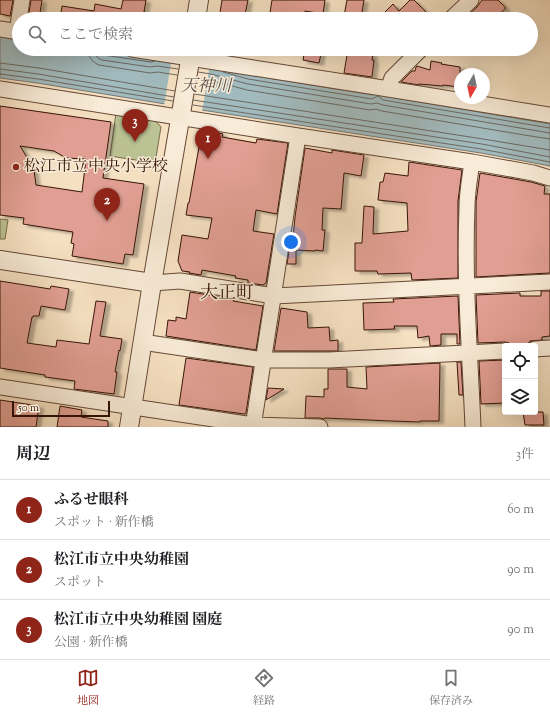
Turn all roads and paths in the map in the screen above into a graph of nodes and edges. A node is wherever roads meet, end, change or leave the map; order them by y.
1 (22, 0) edge
2 (199, 0) edge
3 (471, 0) edge
4 (20, 12) edge
5 (197, 12) edge
6 (459, 12) edge
7 (0, 29) edge
8 (12, 31) edge
9 (191, 56) edge
10 (197, 56) edge
11 (414, 56) edge
12 (0, 89) edge
13 (388, 89) junction
14 (550, 115) edge
15 (181, 116) junction
16 (298, 136) junction
17 (472, 162) junction
18 (550, 178) edge
19 (0, 260) edge
20 (550, 282) edge
21 (152, 283) junction
22 (466, 287) junction
23 (274, 296) junction
24 (142, 342) junction
25 (550, 348) edge
26 (538, 349) edge
27 (502, 351) edge
28 (470, 353) junction
29 (264, 360) junction
30 (0, 387) edge
31 (132, 407) junction
32 (253, 426) edge
33 (129, 427) edge
34 (320, 427) edge
35 (473, 427) edge

1 - 4 street
2 - 5 street
3 - 6 street
7 - 8 street
9 - 15 street
10 - 13 street
11 - 13 street
12 - 15 street
13 - 14 street
15 - 16 street
15 - 21 street
16 - 17 street
16 - 23 street
17 - 18 street
17 - 22 street
19 - 21 street
20 - 22 street
21 - 23 street
21 - 24 street
22 - 23 street
22 - 28 street
23 - 29 street
24 - 29 street
24 - 31 street
25 - 26 street
27 - 28 street
28 - 29 street
28 - 35 street
29 - 32 street
30 - 31 street
31 - 32 street
31 - 33 street
32 - 34 street

